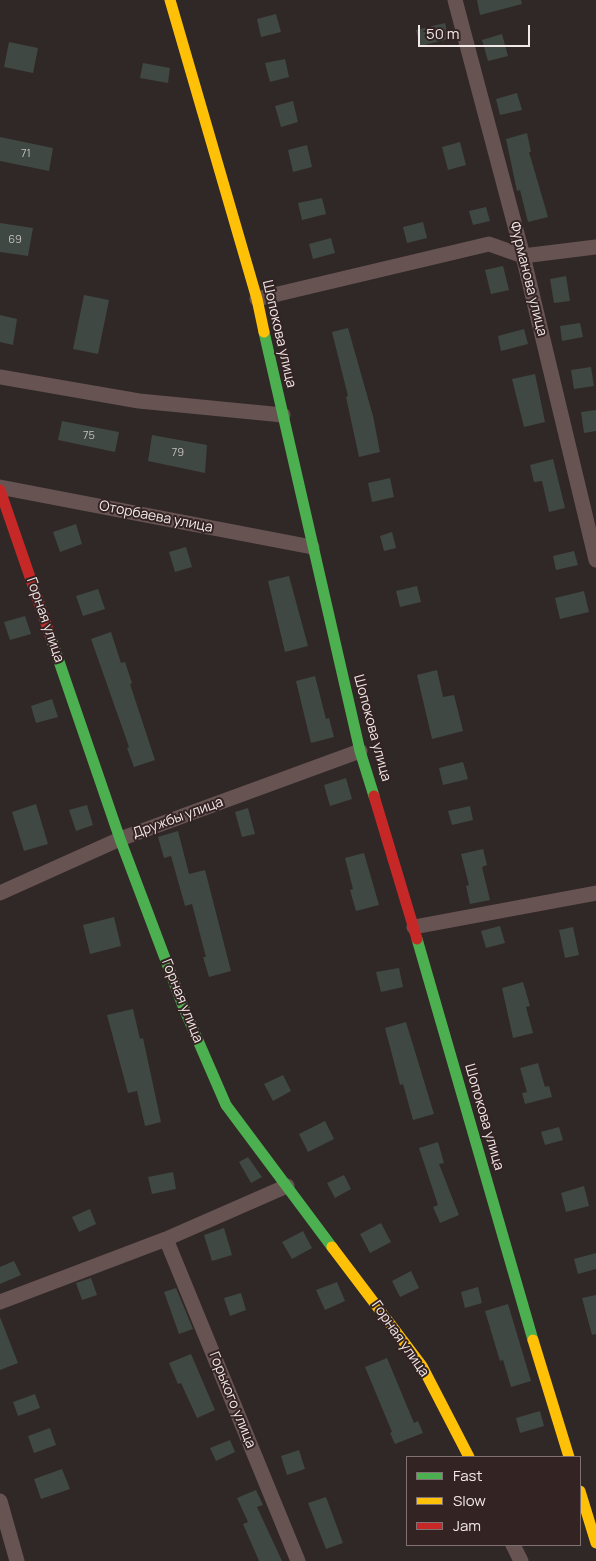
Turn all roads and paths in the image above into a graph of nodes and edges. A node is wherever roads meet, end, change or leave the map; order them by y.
1 (170, 0) edge
2 (455, 0) edge
3 (596, 247) edge
4 (523, 256) junction
5 (257, 299) junction
6 (0, 377) edge
7 (283, 415) junction
8 (0, 489) edge
9 (312, 547) junction
10 (596, 560) edge
11 (360, 750) junction
12 (120, 839) junction
13 (0, 893) edge
14 (596, 893) edge
15 (414, 927) junction
16 (287, 1186) junction
17 (166, 1239) junction
18 (0, 1302) edge
19 (468, 1456) edge
20 (569, 1456) edge
21 (581, 1494) edge
22 (0, 1501) edge
23 (596, 1543) edge
24 (514, 1546) edge
25 (18, 1561) edge
26 (298, 1561) edge
27 (521, 1561) edge

1 - 5 street, Шопокова улица
2 - 4 street, Фурманова улица
3 - 4 street
4 - 5 street
4 - 10 street, Фурманова улица
5 - 7 street, Шопокова улица
6 - 7 street
7 - 9 street, Шопокова улица
8 - 9 street, Оторбаева улица
8 - 12 street, Горная улица
9 - 11 street, Шопокова улица
11 - 12 street, Дружбы улица
11 - 15 street, Шопокова улица
12 - 13 street, Дружбы улица
12 - 16 street, Горная улица
14 - 15 street
15 - 20 street, Шопокова улица
16 - 17 street
16 - 19 street, Горная улица
17 - 18 street
17 - 26 street, Горького улица
21 - 23 street
22 - 25 street
24 - 27 street

